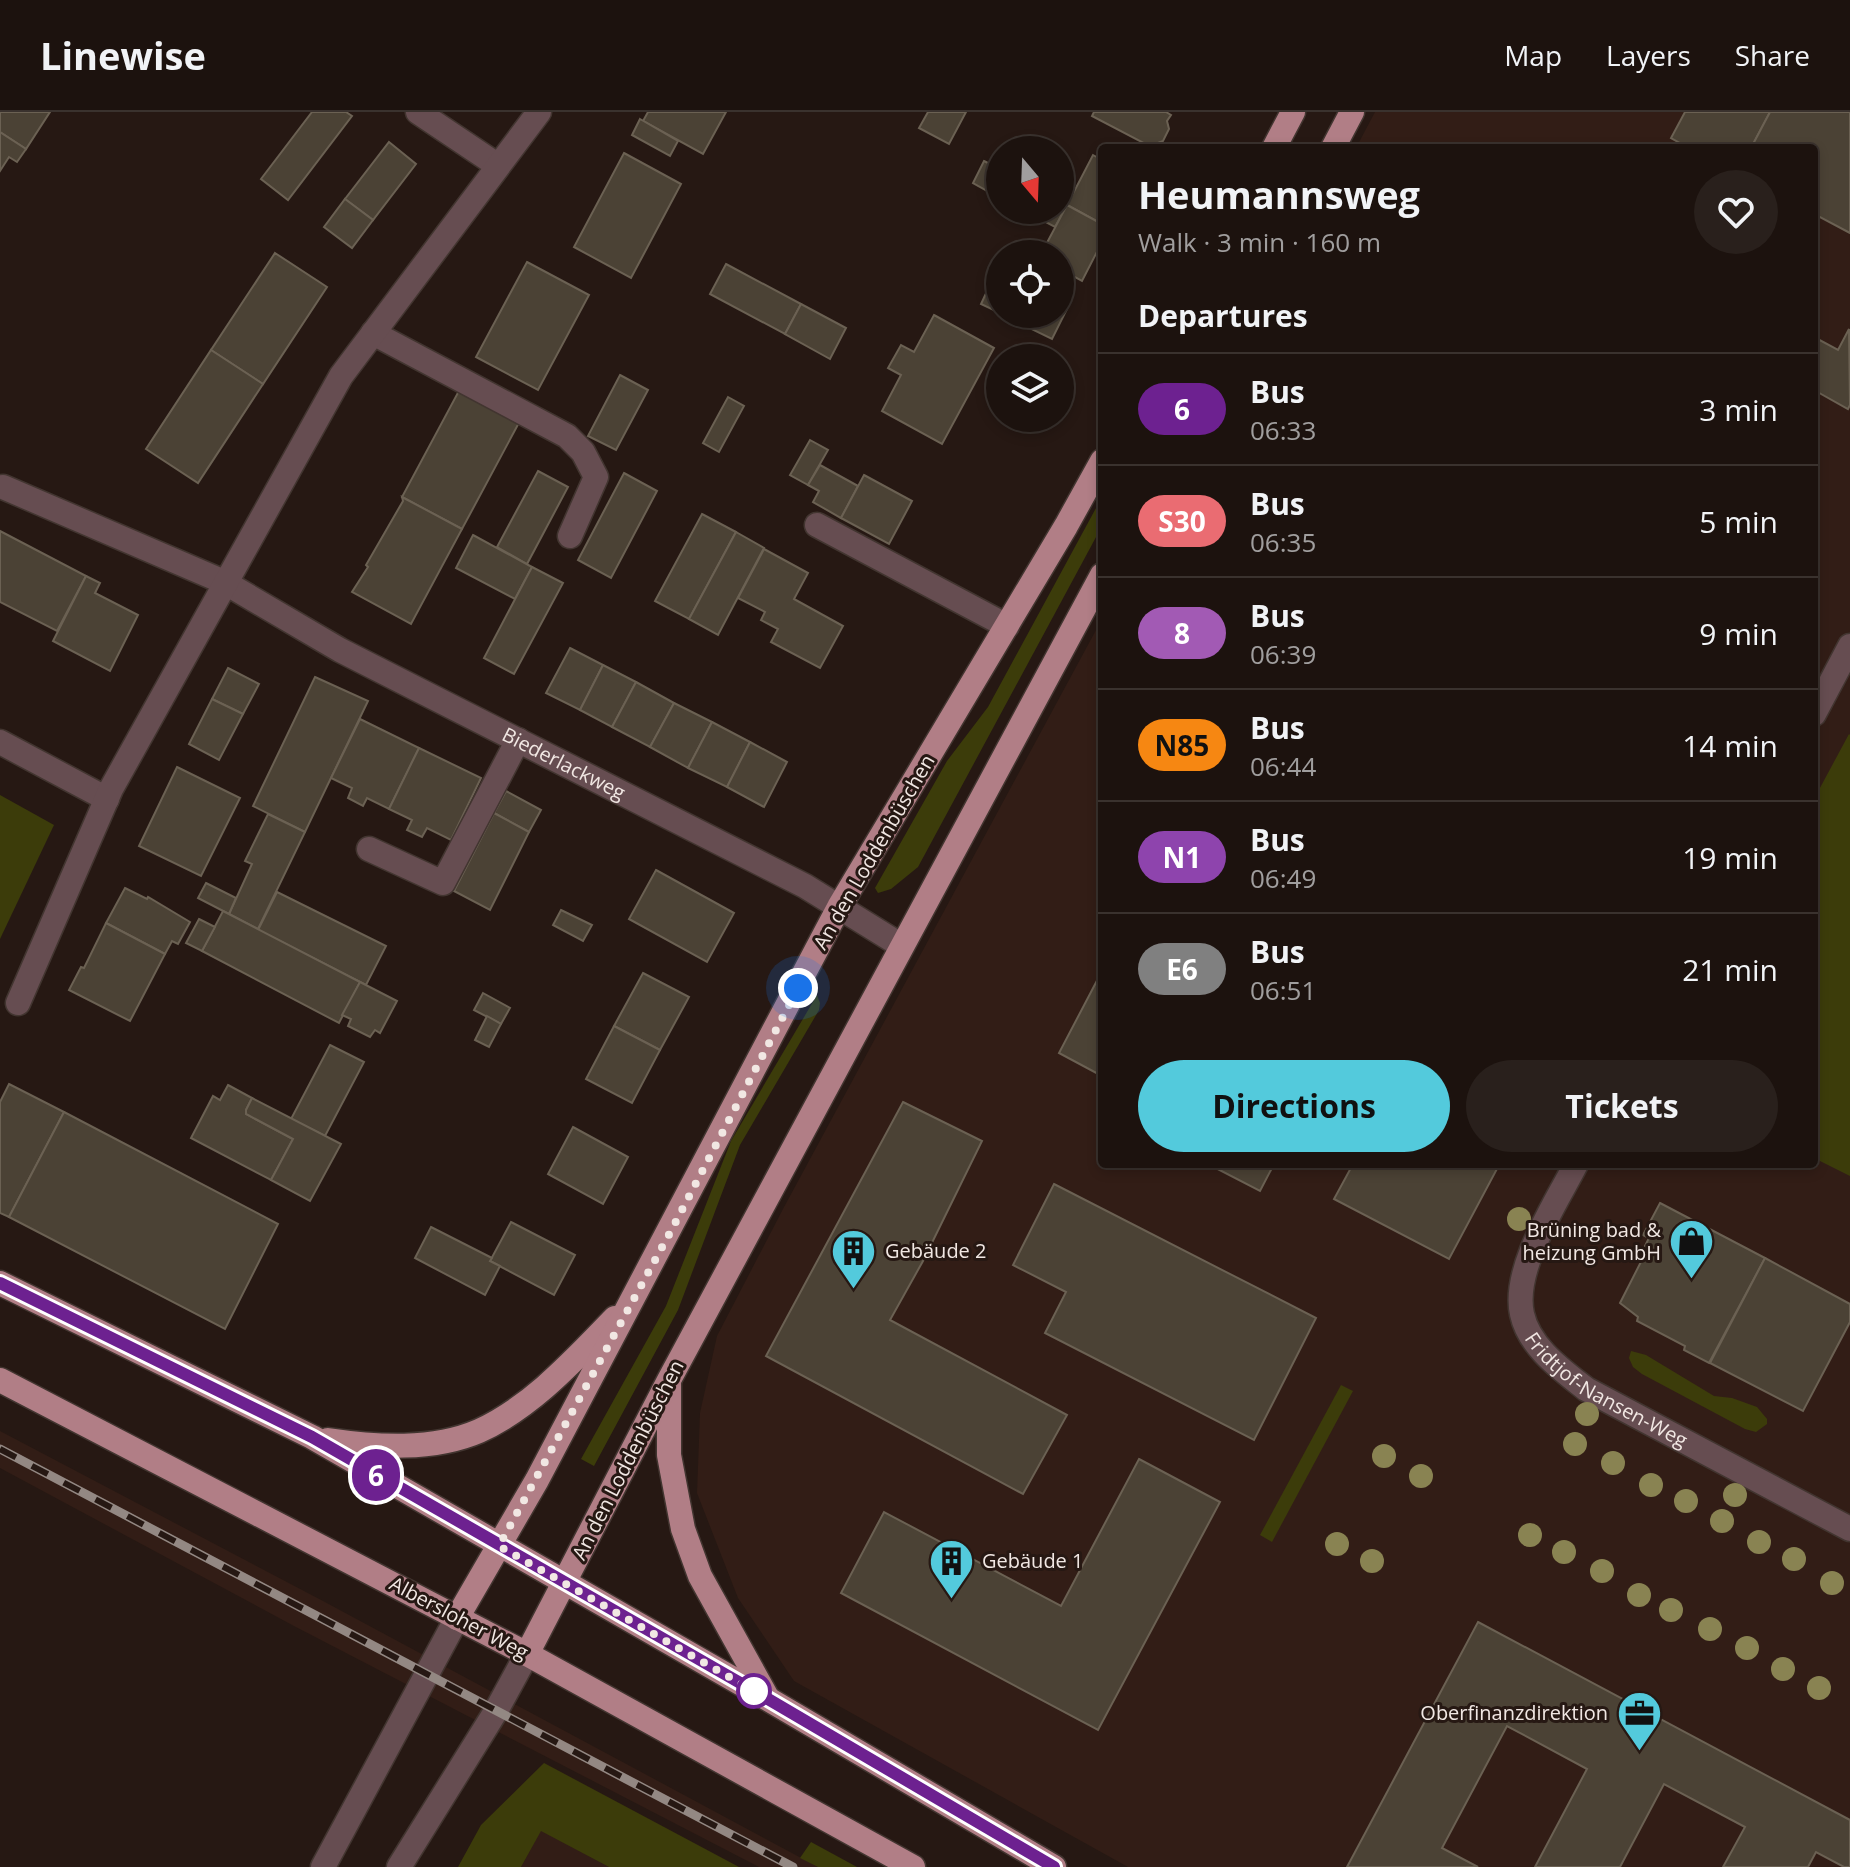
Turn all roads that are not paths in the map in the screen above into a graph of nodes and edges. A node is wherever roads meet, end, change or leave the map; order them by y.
1 (418, 112) edge
2 (539, 112) edge
3 (1293, 112) edge
4 (1352, 112) edge
5 (1276, 144) edge
6 (1335, 144) edge
7 (497, 165) junction
8 (373, 333) junction
9 (1098, 468) edge
10 (3, 487) dead end
11 (817, 525) dead end
12 (570, 536) dead end
13 (224, 582) junction
14 (1098, 582) edge
15 (1007, 626) junction
16 (1850, 646) edge
17 (1818, 706) edge
18 (518, 740) junction
19 (0, 742) edge
20 (107, 799) junction
21 (369, 849) dead end
22 (839, 907) junction
23 (902, 946) junction
24 (18, 1003) dead end
25 (1574, 1168) edge
26 (0, 1283) edge
27 (634, 1299) junction
28 (0, 1380) edge
29 (669, 1380) junction
30 (312, 1437) junction
31 (1850, 1529) edge
32 (499, 1546) junction
33 (565, 1584) junction
34 (457, 1618) junction
35 (527, 1654) junction
36 (768, 1699) junction
37 (323, 1867) edge
38 (399, 1867) edge
39 (913, 1867) edge
40 (1054, 1867) edge

1 - 7 street
2 - 7 street
3 - 5 main road
4 - 6 main road
7 - 8 street
8 - 12 street
8 - 13 street
9 - 15 main road, An den Loddenbüschen
10 - 13 street, Biederlackweg
11 - 15 street
13 - 18 street, Biederlackweg
13 - 20 street
14 - 23 main road, An den Loddenbüschen
15 - 22 main road, An den Loddenbüschen
16 - 17 street
18 - 21 street
18 - 22 street, Biederlackweg
19 - 20 street
20 - 24 street
22 - 23 street, Biederlackweg
22 - 27 main road, An den Loddenbüschen
23 - 29 main road, An den Loddenbüschen
25 - 31 street, Fridtjof-Nansen-Weg
26 - 30 main road
27 - 30 main road
27 - 32 main road, An den Loddenbüschen
28 - 34 main road, Albersloher Weg
29 - 33 main road, An den Loddenbüschen
29 - 36 main road
30 - 32 main road
32 - 33 main road
32 - 34 main road, An den Loddenbüschen
33 - 35 main road, An den Loddenbüschen
33 - 36 main road
34 - 35 main road, Albersloher Weg
34 - 37 street
35 - 38 street
35 - 39 main road, Albersloher Weg
36 - 40 main road

